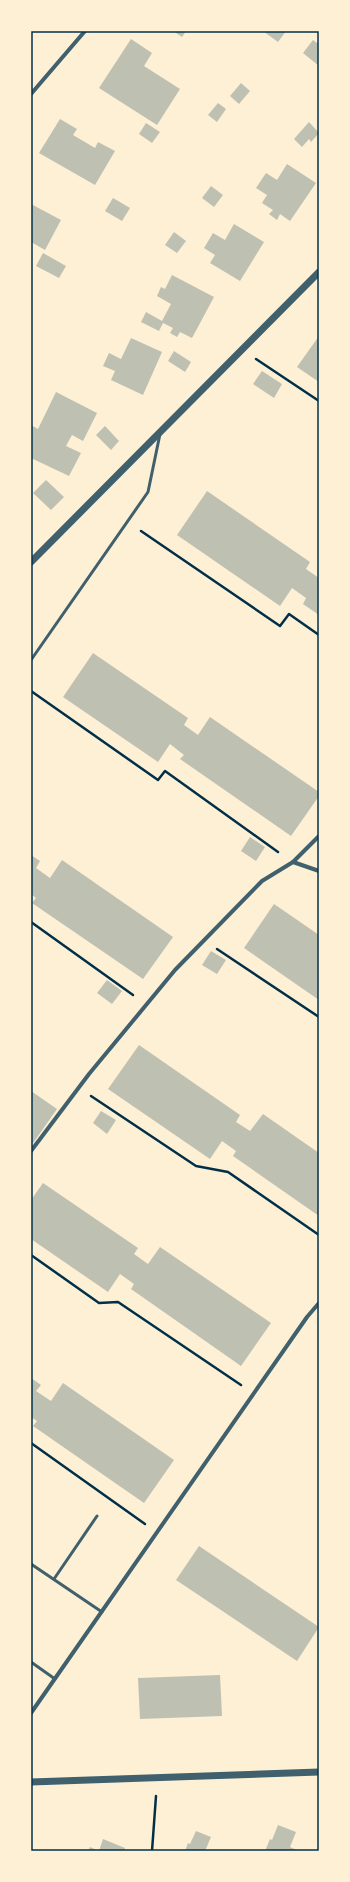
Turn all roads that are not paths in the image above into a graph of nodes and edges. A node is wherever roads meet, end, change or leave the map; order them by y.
1 (83, 32) edge
2 (31, 94) edge
3 (319, 272) edge
4 (161, 431) junction
5 (31, 562) edge
6 (31, 660) edge
7 (319, 836) edge
8 (293, 862) junction
9 (319, 871) edge
10 (31, 1151) edge
11 (319, 1303) edge
12 (97, 1516) dead end
13 (31, 1564) edge
14 (54, 1579) junction
15 (102, 1612) junction
16 (31, 1662) edge
17 (56, 1679) junction
18 (31, 1713) edge
19 (319, 1772) edge
20 (31, 1782) edge

1 - 2 street
3 - 4 street
4 - 5 street
4 - 6 lane
7 - 8 street
8 - 9 street
8 - 10 street
11 - 15 street
12 - 14 lane
13 - 14 lane
14 - 15 lane
15 - 17 street
16 - 17 lane
17 - 18 street
19 - 20 street

